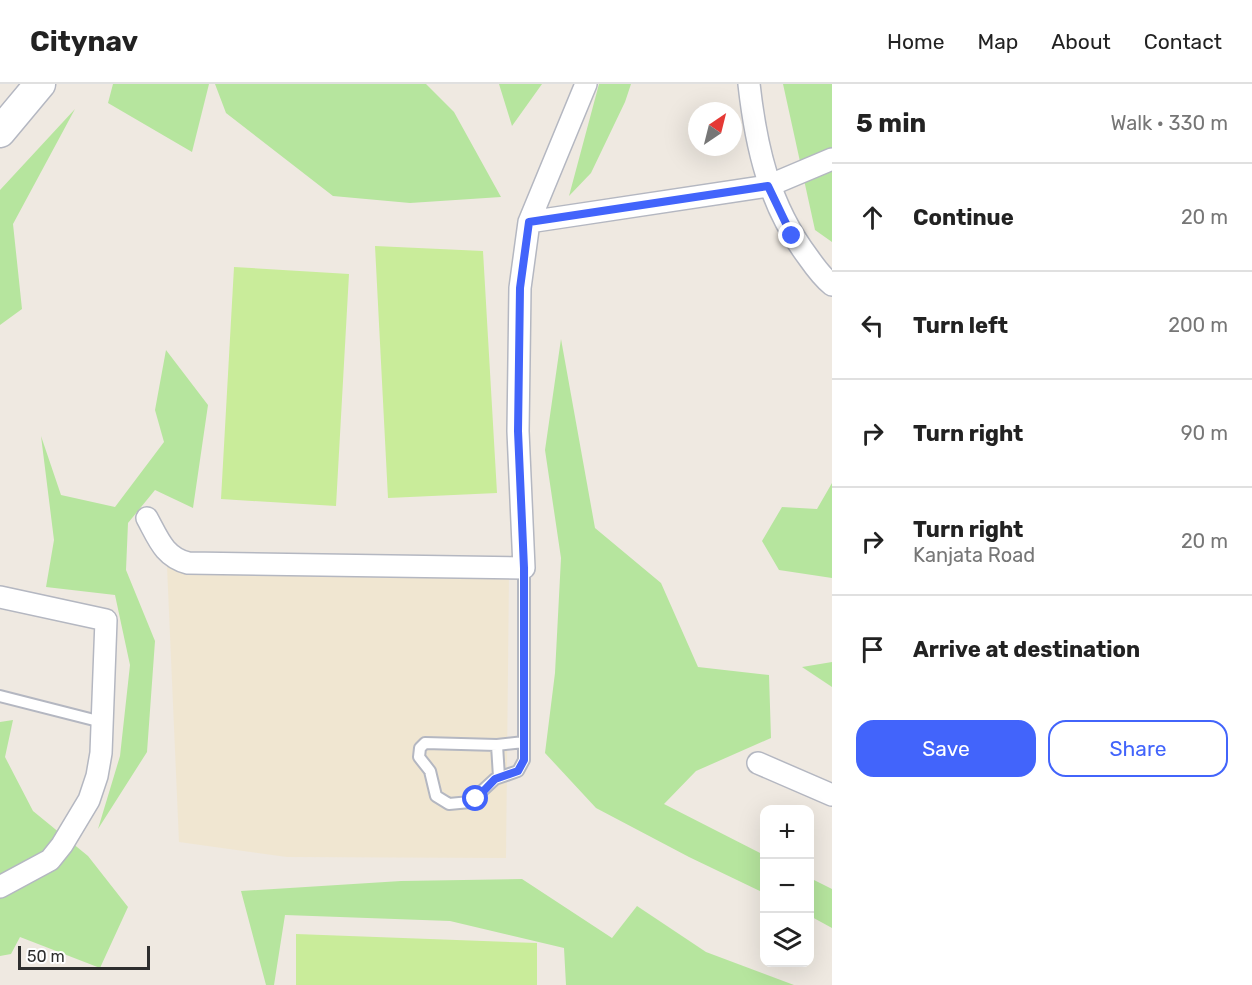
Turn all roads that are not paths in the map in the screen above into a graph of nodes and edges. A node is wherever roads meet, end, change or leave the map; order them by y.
1 (40, 84) edge
2 (586, 84) edge
3 (749, 84) edge
4 (0, 132) edge
5 (832, 159) edge
6 (768, 186) junction
7 (529, 222) junction
8 (832, 285) edge
9 (147, 518) dead end
10 (524, 568) junction
11 (0, 597) edge
12 (0, 696) edge
13 (102, 722) junction
14 (524, 742) junction
15 (497, 745) junction
16 (758, 763) dead end
17 (500, 777) junction
18 (832, 795) edge
19 (0, 887) edge

1 - 4 main road
2 - 7 street
3 - 6 street
5 - 6 street
6 - 7 street
6 - 8 street
7 - 10 street
9 - 10 street
10 - 14 lane
11 - 13 street
12 - 13 lane
13 - 19 street
14 - 15 lane
14 - 17 lane
15 - 17 lane
15 - 17 lane
16 - 18 street

